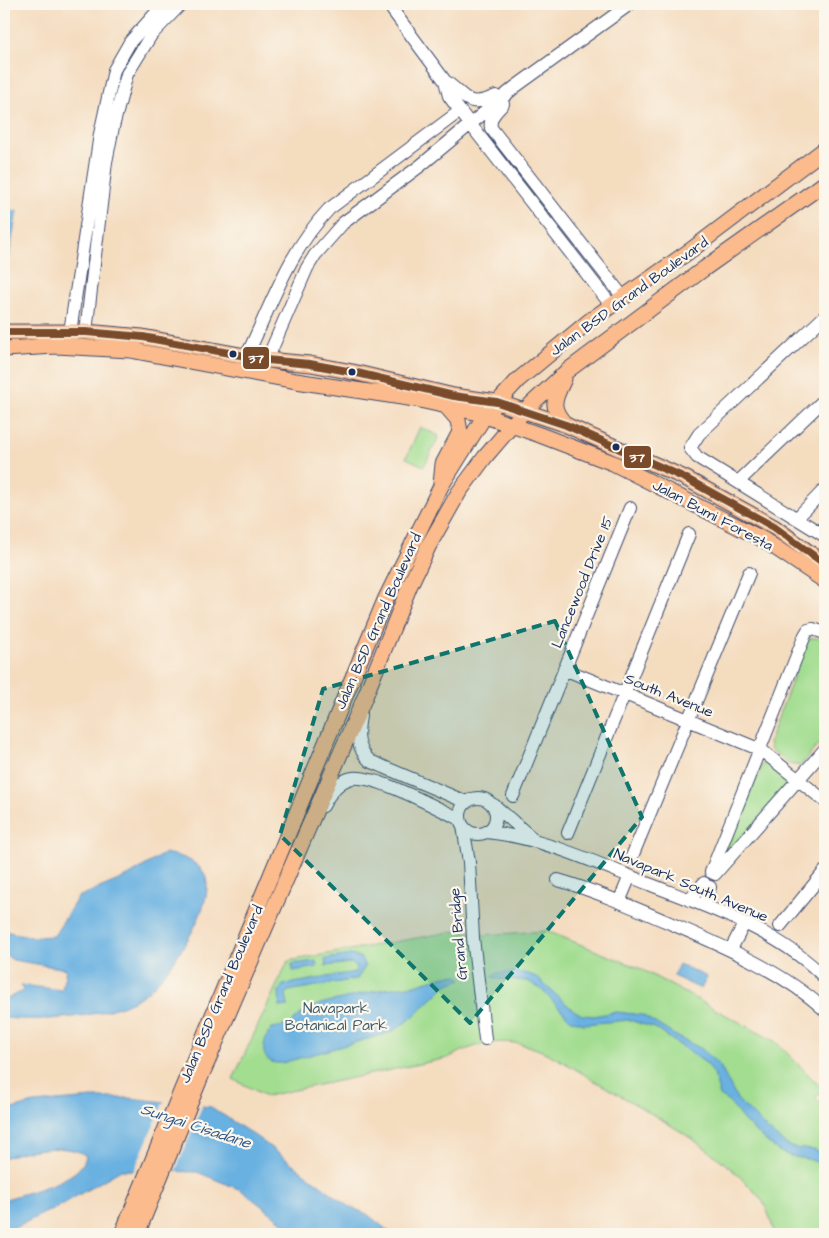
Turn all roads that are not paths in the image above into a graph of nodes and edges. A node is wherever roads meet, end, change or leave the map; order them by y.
1 (164, 4) edge
2 (181, 4) edge
3 (388, 4) edge
4 (630, 4) edge
5 (445, 81) junction
6 (515, 88) junction
7 (460, 110) junction
8 (470, 123) junction
9 (825, 149) edge
10 (408, 150) junction
11 (420, 166) junction
12 (825, 183) edge
13 (596, 265) junction
14 (585, 274) junction
15 (84, 282) junction
16 (298, 287) junction
17 (274, 296) junction
18 (617, 301) junction
19 (825, 316) edge
20 (4, 332) edge
21 (70, 332) junction
22 (86, 332) junction
23 (4, 349) edge
24 (246, 357) junction
25 (267, 360) junction
26 (568, 371) junction
27 (825, 399) edge
28 (497, 402) junction
29 (445, 404) junction
30 (525, 410) junction
31 (484, 417) junction
32 (566, 425) junction
33 (511, 426) junction
34 (738, 482) junction
35 (441, 486) junction
36 (825, 490) edge
37 (630, 508) dead end
38 (797, 518) junction
39 (689, 534) dead end
40 (825, 536) edge
41 (825, 564) edge
42 (749, 573) dead end
43 (825, 582) edge
44 (825, 634) edge
45 (564, 670) junction
46 (625, 694) junction
47 (364, 699) junction
48 (688, 720) junction
49 (825, 749) edge
50 (761, 750) junction
51 (401, 774) junction
52 (799, 779) junction
53 (427, 785) junction
54 (394, 789) junction
55 (513, 796) dead end
56 (421, 801) junction
57 (825, 801) edge
58 (466, 802) junction
59 (492, 804) junction
60 (461, 822) junction
61 (486, 832) junction
62 (568, 832) dead end
63 (306, 834) junction
64 (534, 839) junction
65 (631, 859) dead end
66 (470, 862) junction
67 (825, 872) edge
68 (630, 876) junction
69 (710, 879) junction
70 (558, 880) dead end
71 (689, 900) junction
72 (619, 902) junction
73 (705, 906) junction
74 (744, 924) junction
75 (780, 926) dead end
76 (254, 935) junction
77 (731, 949) junction
78 (825, 978) edge
79 (825, 1010) edge
80 (485, 1039) dead end
81 (137, 1223) edge
82 (122, 1234) edge

1 - 15 street
2 - 15 street
3 - 5 street
4 - 6 street
5 - 6 street
5 - 7 street
6 - 8 street
6 - 13 street
7 - 8 street
7 - 10 street
8 - 11 street
8 - 14 street
9 - 18 main road, Jalan BSD Grand Boulevard
10 - 11 street
10 - 17 street
11 - 16 street
12 - 26 main road, Jalan BSD Grand Boulevard
13 - 14 street
13 - 18 street
14 - 18 street
15 - 21 street
15 - 22 street
16 - 17 street
16 - 25 street
17 - 24 street
18 - 28 main road, Jalan BSD Grand Boulevard
19 - 34 street
20 - 21 main road, Jalan Bumi Foresta
21 - 22 main road, Jalan Bumi Foresta
22 - 24 main road, Jalan Bumi Foresta
23 - 29 main road, Jalan Bumi Foresta
24 - 25 main road, Jalan Bumi Foresta
25 - 28 main road, Jalan Bumi Foresta
26 - 30 main road, Jalan BSD Grand Boulevard
26 - 32 main road
27 - 34 street
28 - 30 main road, Jalan Bumi Foresta
28 - 31 main road, Jalan BSD Grand Boulevard
29 - 31 main road, Jalan Bumi Foresta
29 - 35 main road
30 - 32 main road, Jalan Bumi Foresta
30 - 33 main road, Jalan BSD Grand Boulevard
31 - 33 main road, Jalan Bumi Foresta
31 - 35 main road, Jalan BSD Grand Boulevard
32 - 41 main road, Jalan Bumi Foresta
33 - 43 main road, Jalan Bumi Foresta
33 - 47 main road, Jalan BSD Grand Boulevard
34 - 38 street
35 - 76 main road, Jalan BSD Grand Boulevard
36 - 38 street
37 - 45 street, Lancewood Drive 15
38 - 40 street
39 - 46 street
42 - 48 street
44 - 50 street
45 - 46 street, South Avenue
45 - 55 street, Lancewood Drive 15
46 - 48 street, South Avenue
46 - 62 street
47 - 51 street
47 - 63 main road, Jalan BSD Grand Boulevard
48 - 50 street, South Avenue
48 - 65 street
49 - 52 street
50 - 52 street, South Avenue
50 - 69 street
51 - 53 street
51 - 54 street
52 - 57 street, South Avenue
52 - 69 street
53 - 56 street
53 - 58 street
54 - 56 street
54 - 63 street
56 - 60 street
58 - 59 street
58 - 60 street
59 - 61 street
59 - 64 street, Navapark South Avenue
60 - 61 street
60 - 66 street, Grand Bridge
61 - 64 street, Navapark South Avenue
61 - 66 street
63 - 76 main road, Jalan BSD Grand Boulevard
64 - 68 street, Navapark South Avenue
66 - 80 street, Grand Bridge
67 - 75 street
68 - 71 street, Navapark South Avenue
68 - 72 street
69 - 71 street
69 - 73 street
70 - 72 street
71 - 73 street, Navapark South Avenue
72 - 77 street
73 - 74 street, Navapark South Avenue
74 - 77 street
74 - 78 street, Navapark South Avenue
76 - 81 main road, Jalan BSD Grand Boulevard
77 - 79 street
81 - 82 main road, Jalan BSD Grand Boulevard

